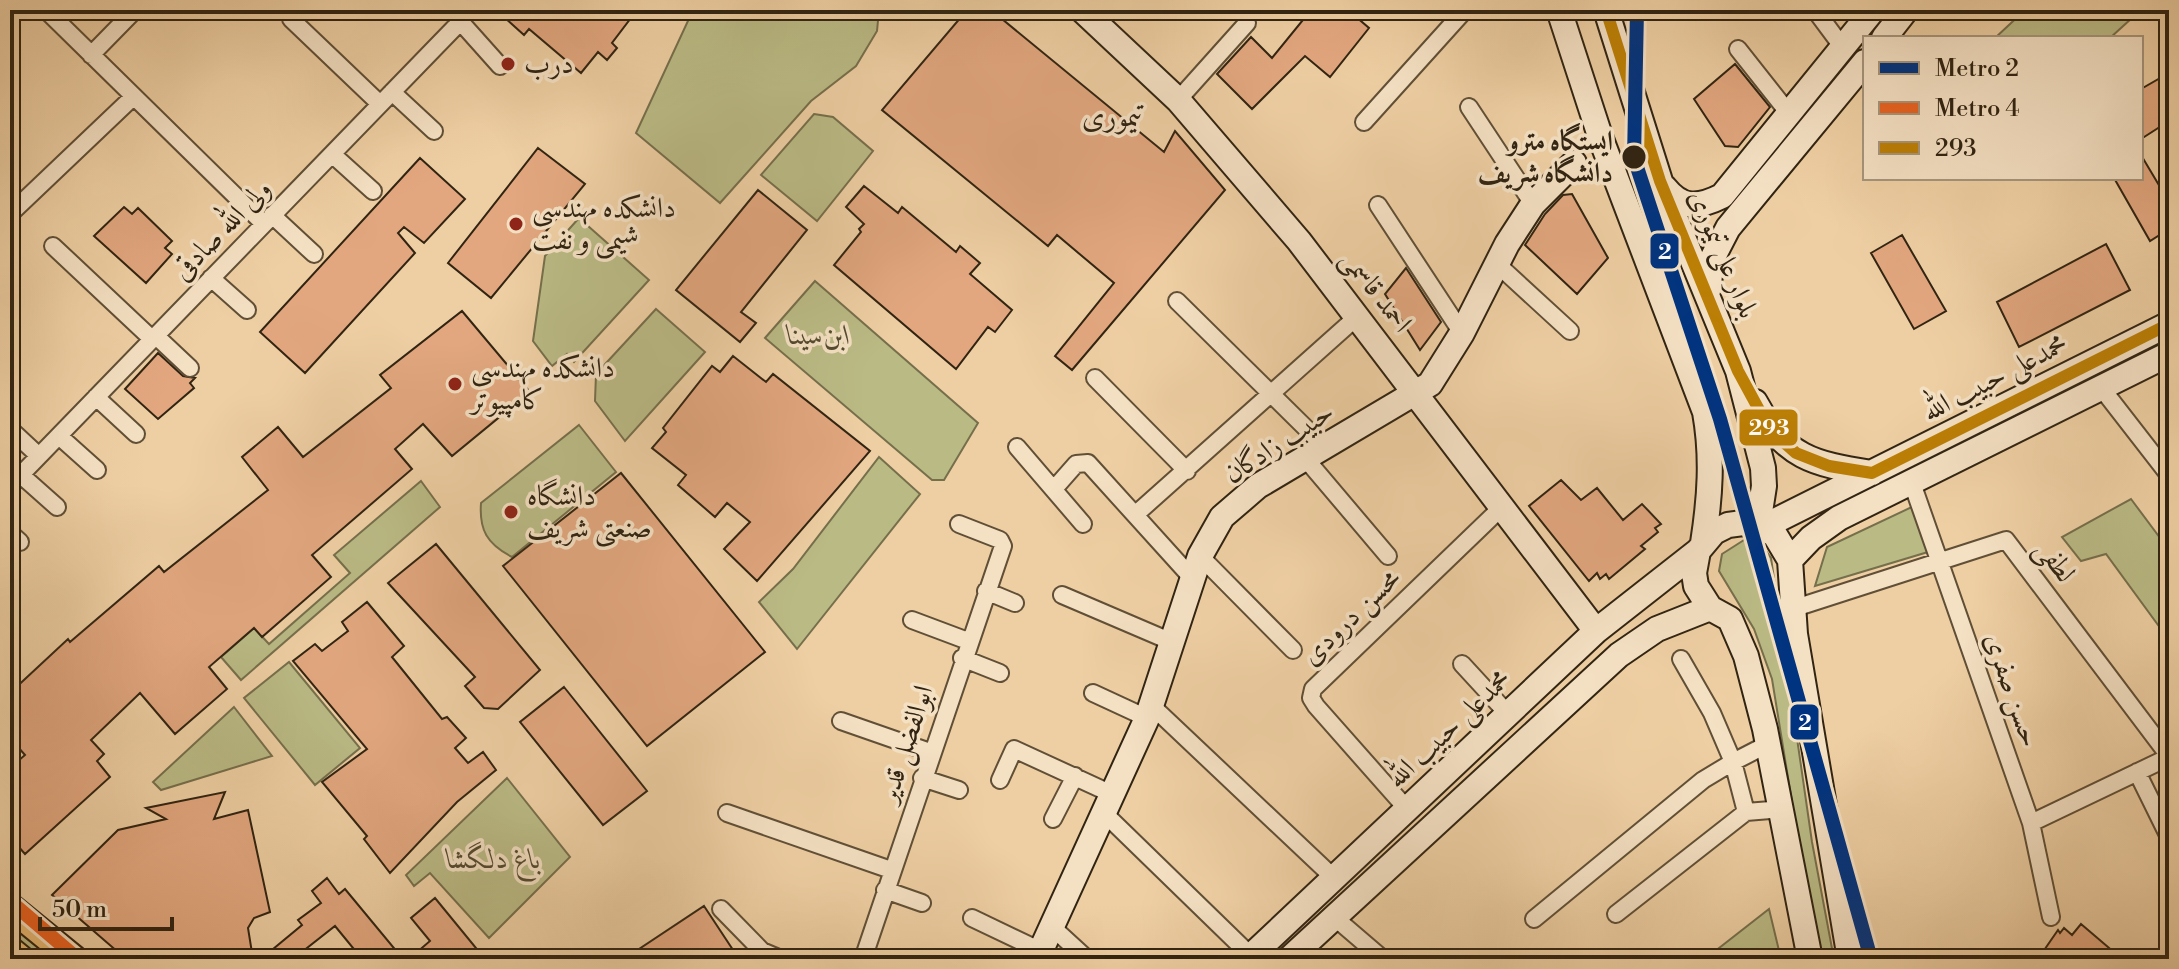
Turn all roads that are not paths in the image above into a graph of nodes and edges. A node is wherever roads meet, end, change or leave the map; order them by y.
1 (46, 10) edge
2 (135, 10) edge
3 (1082, 10) edge
4 (1465, 10) edge
5 (1559, 10) edge
6 (1606, 10) edge
7 (1815, 10) edge
8 (1873, 10) edge
9 (1906, 10) edge
10 (455, 16) edge
11 (291, 19) dead end
12 (1247, 23) dead end
13 (1886, 36) edge
14 (1738, 49) dead end
15 (1844, 49) junction
16 (91, 55) junction
17 (1863, 64) edge
18 (500, 66) dead end
19 (133, 97) junction
20 (386, 98) junction
21 (1178, 100) junction
22 (1469, 107) dead end
23 (1791, 116) junction
24 (1364, 122) dead end
25 (434, 131) dead end
26 (332, 154) junction
27 (1574, 163) dead end
28 (1660, 181) junction
29 (373, 191) dead end
30 (1722, 196) junction
31 (1533, 204) junction
32 (1378, 205) dead end
33 (1743, 211) junction
34 (10, 214) edge
35 (268, 220) junction
36 (53, 246) dead end
37 (314, 254) dead end
38 (1497, 264) junction
39 (211, 278) junction
40 (1707, 294) junction
41 (1177, 301) dead end
42 (247, 310) dead end
43 (1359, 315) junction
44 (2160, 328) edge
45 (1570, 331) dead end
46 (1462, 333) junction
47 (154, 338) junction
48 (2166, 356) edge
49 (190, 368) dead end
50 (1738, 371) junction
51 (1095, 378) dead end
52 (2103, 390) junction
53 (1273, 394) junction
54 (1417, 394) junction
55 (96, 397) junction
56 (10, 429) edge
57 (136, 434) dead end
58 (59, 436) junction
59 (1017, 447) dead end
60 (1315, 452) junction
61 (39, 456) junction
62 (97, 470) dead end
63 (1187, 471) junction
64 (1872, 473) junction
65 (2169, 475) edge
66 (15, 481) edge
67 (1912, 483) junction
68 (1054, 489) junction
69 (57, 507) dead end
70 (1502, 507) junction
71 (1136, 514) junction
72 (959, 524) dead end
73 (1083, 524) dead end
74 (1761, 526) junction
75 (1700, 547) junction
76 (1388, 556) dead end
77 (1790, 560) junction
78 (1940, 561) junction
79 (1196, 567) junction
80 (986, 591) junction
81 (1062, 595) dead end
82 (1791, 598) junction
83 (1015, 603) dead end
84 (1720, 614) junction
85 (912, 620) dead end
86 (1596, 631) junction
87 (968, 641) junction
88 (1172, 642) junction
89 (1293, 650) dead end
90 (962, 658) junction
91 (1681, 659) dead end
92 (1462, 664) dead end
93 (1000, 673) dead end
94 (1531, 692) junction
95 (1093, 693) dead end
96 (1150, 712) junction
97 (1508, 714) junction
98 (1552, 716) junction
99 (841, 721) dead end
100 (1768, 744) junction
101 (930, 752) junction
102 (2169, 756) edge
103 (1733, 762) junction
104 (2137, 772) junction
105 (1075, 776) junction
106 (922, 778) junction
107 (1000, 780) dead end
108 (959, 790) dead end
109 (1110, 805) junction
110 (1407, 809) junction
111 (1782, 809) junction
112 (1746, 812) junction
113 (727, 813) dead end
114 (1053, 819) dead end
115 (2031, 823) junction
116 (2169, 837) edge
117 (891, 870) junction
118 (1334, 878) junction
119 (885, 890) junction
120 (922, 903) dead end
121 (10, 907) edge
122 (721, 909) dead end
123 (1616, 914) dead end
124 (1334, 917) junction
125 (2051, 917) dead end
126 (972, 918) dead end
127 (1534, 919) dead end
128 (1052, 927) junction
129 (10, 950) edge
130 (1039, 955) edge
131 (1250, 957) edge
132 (21, 959) edge
133 (74, 959) edge
134 (781, 959) edge
135 (863, 959) edge
136 (1087, 959) edge
137 (1289, 959) edge
138 (1383, 959) edge
139 (1810, 959) edge
140 (1850, 959) edge

1 - 16 street
2 - 16 street
3 - 21 main road, احمد قاسمی
4 - 24 street
5 - 75 main road
6 - 28 main road, بلوار علی تیموری
7 - 15 street
8 - 15 main road
9 - 13 main road
10 - 18 street
10 - 20 street, ولی الله صادقی
11 - 20 street
12 - 21 street
14 - 23 street
15 - 23 main road
16 - 19 street
17 - 33 main road
19 - 34 street
19 - 35 street
20 - 25 street
20 - 26 street, ولی الله صادقی
21 - 43 main road, احمد قاسمی
22 - 31 street
23 - 30 main road
26 - 29 street
26 - 35 street, ولی الله صادقی
27 - 31 main road, حبیب زادگان
28 - 30 main road
28 - 40 main road, بلوار علی تیموری
30 - 33 main road
31 - 38 main road, حبیب زادگان
32 - 46 street
33 - 40 main road
35 - 37 street
35 - 39 street, ولی الله صادقی
36 - 47 street
38 - 45 street
38 - 46 main road, حبیب زادگان
39 - 42 street
39 - 47 street, ولی الله صادقی
40 - 50 main road, بلوار علی تیموری
41 - 53 street
43 - 53 street
43 - 54 main road, احمد قاسمی
44 - 48 main road
44 - 64 main road, محمدعلی حبیب الله
46 - 54 main road, حبیب زادگان
47 - 49 street
47 - 55 street, ولی الله صادقی
48 - 52 main road, محمدعلی حبیب الله
50 - 64 main road
50 - 74 main road, بلوار علی تیموری
51 - 63 street
52 - 65 street
52 - 67 main road, محمدعلی حبیب الله
53 - 60 street
53 - 63 street
54 - 60 main road, حبیب زادگان
54 - 70 main road, احمد قاسمی
55 - 57 street
55 - 58 street, ولی الله صادقی
56 - 61 street
58 - 61 street, ولی الله صادقی
58 - 62 street
59 - 68 street
60 - 76 street
60 - 79 main road, حبیب زادگان
61 - 66 street, ولی الله صادقی
63 - 71 street
64 - 74 main road, محمدعلی حبیب الله
66 - 69 street
67 - 77 main road, محمدعلی حبیب الله
67 - 78 street, حسن صفری
68 - 71 street
68 - 73 street
70 - 86 main road, احمد قاسمی
70 - 110 street, محسن درودی
71 - 79 street
72 - 80 street, ابوالفضل قدیر
74 - 75 main road, محمدعلی حبیب الله
74 - 77 main road
75 - 84 main road
75 - 86 main road, محمدعلی حبیب الله
77 - 82 main road
78 - 82 street, لطفی
78 - 102 street, لطفی
78 - 115 street, حسن صفری
79 - 88 main road, حبیب زادگان
79 - 89 street
80 - 83 street
80 - 87 street, ابوالفضل قدیر
81 - 88 street
82 - 140 main road
84 - 98 main road
84 - 100 main road
85 - 87 street
86 - 94 main road, محمدعلی حبیب الله
87 - 90 street, ابوالفضل قدیر
88 - 96 main road, حبیب زادگان
90 - 93 street
90 - 101 street, ابوالفضل قدیر
91 - 103 street
92 - 97 street
94 - 97 main road, محمدعلی حبیب الله
94 - 98 main road
95 - 96 street
96 - 109 main road, حبیب زادگان
96 - 118 street
97 - 110 main road, محمدعلی حبیب الله
98 - 124 main road
99 - 101 street
100 - 103 street
100 - 111 main road
101 - 106 street, ابوالفضل قدیر
102 - 104 street
103 - 112 street
103 - 127 street
104 - 115 street
104 - 116 street
105 - 107 street
105 - 109 street
105 - 114 street
106 - 108 street
106 - 117 street, ابوالفضل قدیر
109 - 128 main road, حبیب زادگان
109 - 131 street
110 - 118 main road, محمدعلی حبیب الله
111 - 112 street
111 - 139 main road
112 - 123 street
113 - 117 street
115 - 125 street, حسن صفری
117 - 119 street, ابوالفضل قدیر
118 - 131 main road, محمدعلی حبیب الله
119 - 120 street
119 - 135 street, ابوالفضل قدیر
121 - 133 main road
122 - 134 street
124 - 137 main road
124 - 138 street
126 - 130 street
128 - 130 main road, حبیب زادگان
128 - 136 street
129 - 132 main road

